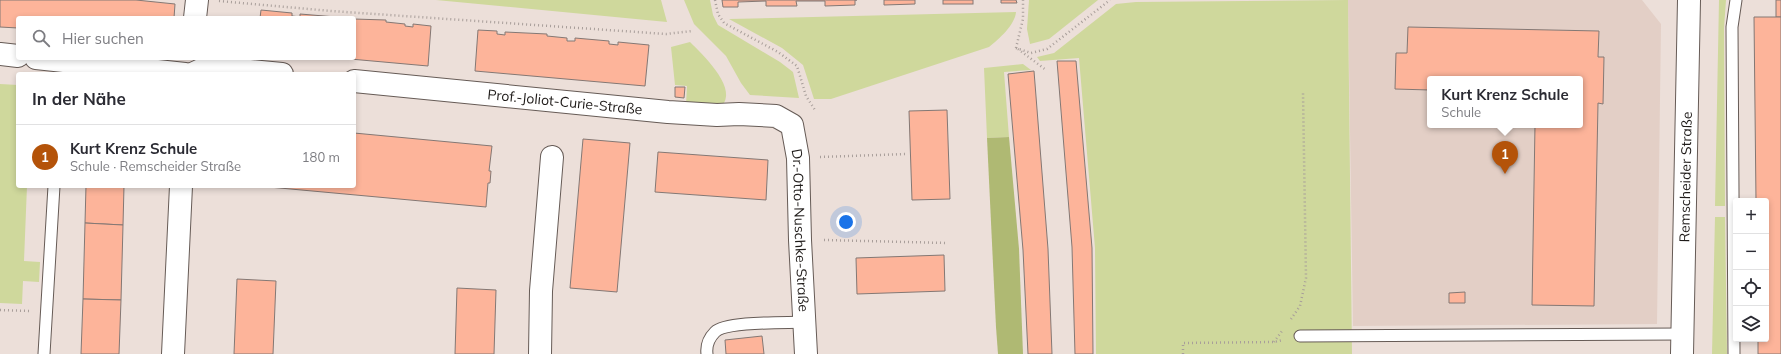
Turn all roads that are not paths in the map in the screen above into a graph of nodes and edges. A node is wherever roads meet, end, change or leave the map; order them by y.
1 (206, 0) edge
2 (1689, 0) edge
3 (1736, 0) edge
4 (196, 16) edge
5 (0, 54) edge
6 (16, 56) edge
7 (42, 60) edge
8 (192, 60) edge
9 (61, 67) edge
10 (150, 72) edge
11 (191, 72) edge
12 (196, 72) edge
13 (261, 72) edge
14 (356, 81) edge
15 (776, 116) joint
16 (552, 157) dead end
17 (54, 188) edge
18 (181, 188) edge
19 (804, 322) junction
20 (1300, 336) road end
21 (1682, 344) edge
22 (44, 354) edge
23 (173, 354) edge
24 (540, 354) edge
25 (707, 354) edge
26 (806, 354) edge
27 (1734, 354) edge

1 - 4 street
2 - 21 street, Remscheider Straße
3 - 27 lane
5 - 6 street
7 - 9 street
8 - 11 street
9 - 10 street
12 - 13 street
14 - 15 street, Prof.-Joliot-Curie-Straße
15 - 19 street, Dr.-Otto-Nuschke-Straße
16 - 24 street
17 - 22 lane
18 - 23 street
19 - 25 lane
19 - 26 street, Dr.-Otto-Nuschke-Straße
20 - 21 lane

